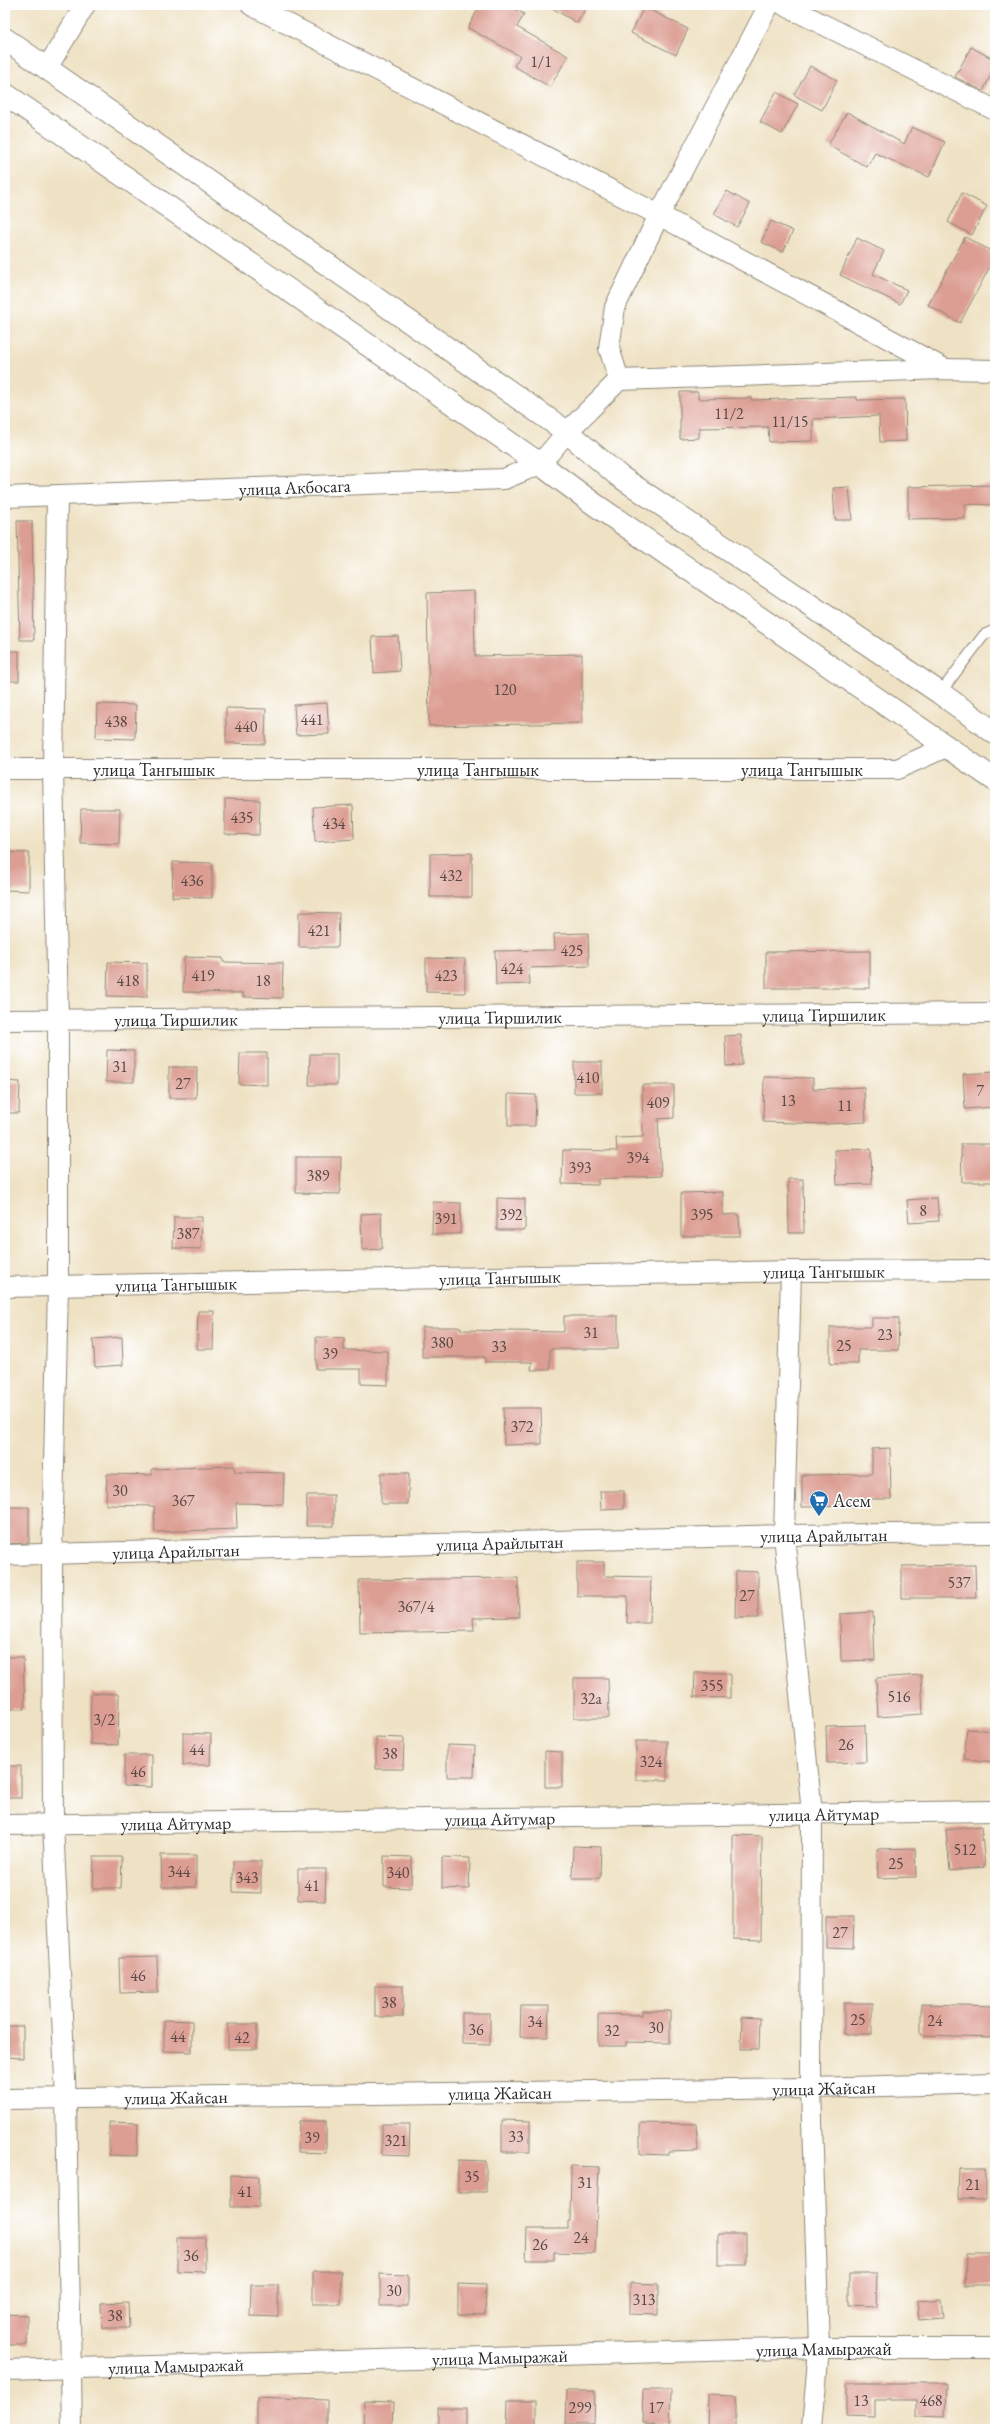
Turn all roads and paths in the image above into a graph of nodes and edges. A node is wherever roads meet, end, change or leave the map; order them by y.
1 (84, 5) edge
2 (251, 5) edge
3 (769, 5) edge
4 (784, 5) edge
5 (5, 39) edge
6 (47, 68) junction
7 (5, 94) edge
8 (995, 110) edge
9 (659, 215) junction
10 (945, 369) junction
11 (995, 370) edge
12 (619, 380) junction
13 (567, 432) junction
14 (540, 464) junction
15 (57, 496) junction
16 (5, 497) edge
17 (995, 630) edge
18 (940, 693) junction
19 (995, 733) edge
20 (946, 747) junction
21 (53, 769) junction
22 (5, 770) edge
23 (995, 780) edge
24 (995, 1013) edge
25 (58, 1019) junction
26 (5, 1020) edge
27 (791, 1270) junction
28 (995, 1270) edge
29 (58, 1285) junction
30 (5, 1287) edge
31 (995, 1533) edge
32 (784, 1535) junction
33 (52, 1554) junction
34 (5, 1555) edge
35 (995, 1811) edge
36 (812, 1813) junction
37 (53, 1824) junction
38 (5, 1825) edge
39 (995, 2083) edge
40 (811, 2088) junction
41 (5, 2099) edge
42 (66, 2100) junction
43 (819, 2348) junction
44 (995, 2348) edge
45 (72, 2369) junction
46 (5, 2370) edge
47 (72, 2429) edge
48 (812, 2429) edge

1 - 6 street
2 - 9 street
3 - 9 street
4 - 8 street
5 - 6 highway
6 - 13 highway
7 - 14 highway
9 - 10 street
9 - 12 street
10 - 11 street
10 - 12 street
12 - 13 street, улица Акбосага
13 - 14 street, улица Акбосага
13 - 18 highway
14 - 15 street, улица Акбосага
14 - 20 highway
15 - 16 street, улица Акбосага
15 - 21 street
17 - 18 lane
18 - 19 highway
20 - 21 street, улица Тангышык
20 - 23 highway
21 - 22 street, улица Тангышык
21 - 25 street
24 - 25 street, улица Тиршилик
25 - 26 street, улица Тиршилик
25 - 29 street
27 - 28 street, улица Тангышык
27 - 29 street, улица Тангышык
27 - 32 street
29 - 30 street, улица Тангышык
29 - 33 street
31 - 32 street, улица Арайлытан
32 - 33 street, улица Арайлытан
32 - 36 street
33 - 34 street, улица Арайлытан
33 - 37 street
35 - 36 street, улица Айтумар
36 - 37 street, улица Айтумар
36 - 40 street
37 - 38 street, улица Айтумар
37 - 42 street
39 - 40 street, улица Жайсан
40 - 42 street, улица Жайсан
40 - 43 street
41 - 42 street, улица Жайсан
42 - 45 street
43 - 44 street, улица Мамыражай
43 - 45 street, улица Мамыражай
43 - 48 street
45 - 46 street, улица Мамыражай
45 - 47 street

